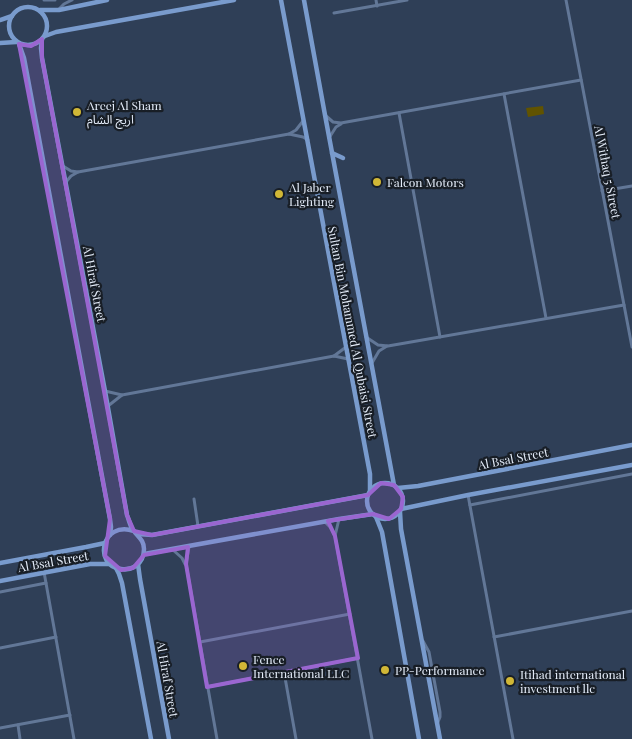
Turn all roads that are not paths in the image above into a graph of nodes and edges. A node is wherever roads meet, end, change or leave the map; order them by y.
1 (44, 0) edge
2 (55, 0) edge
3 (72, 0) edge
4 (107, 0) edge
5 (234, 0) edge
6 (281, 0) edge
7 (304, 0) edge
8 (376, 0) edge
9 (407, 0) edge
10 (566, 0) edge
11 (377, 6) junction
12 (39, 10) junction
13 (58, 10) junction
14 (334, 13) dead end
15 (12, 16) junction
16 (0, 20) edge
17 (44, 38) junction
18 (0, 43) edge
19 (18, 43) junction
20 (581, 80) junction
21 (504, 94) junction
22 (399, 113) junction
23 (325, 115) junction
24 (304, 120) junction
25 (342, 123) junction
26 (289, 134) junction
27 (329, 138) junction
28 (308, 140) junction
29 (332, 153) junction
30 (343, 158) dead end
31 (62, 166) junction
32 (78, 172) junction
33 (65, 183) junction
34 (632, 186) edge
35 (602, 191) junction
36 (624, 305) junction
37 (546, 318) junction
38 (366, 336) junction
39 (440, 337) junction
40 (388, 346) junction
41 (346, 347) junction
42 (632, 347) edge
43 (334, 356) junction
44 (348, 358) junction
45 (371, 365) junction
46 (105, 390) junction
47 (122, 395) junction
48 (108, 406) junction
49 (632, 445) edge
50 (632, 465) edge
51 (632, 474) edge
52 (396, 487) junction
53 (369, 493) junction
54 (468, 496) junction
55 (194, 498) dead end
56 (470, 504) junction
57 (400, 511) junction
58 (374, 516) junction
59 (339, 519) junction
60 (325, 522) junction
61 (198, 526) junction
62 (136, 533) junction
63 (110, 534) junction
64 (335, 536) junction
65 (105, 542) junction
66 (189, 547) junction
67 (173, 550) junction
68 (144, 554) junction
69 (0, 563) edge
70 (110, 564) junction
71 (138, 564) junction
72 (186, 564) junction
73 (116, 568) junction
74 (44, 572) junction
75 (0, 581) edge
76 (46, 583) junction
77 (0, 592) edge
78 (632, 611) edge
79 (350, 614) junction
80 (494, 637) junction
81 (56, 638) junction
82 (200, 642) junction
83 (0, 648) edge
84 (358, 658) junction
85 (284, 672) junction
86 (208, 686) junction
87 (70, 715) junction
88 (18, 725) junction
89 (0, 728) edge
90 (20, 739) edge
91 (74, 739) edge
92 (151, 739) edge
93 (169, 739) edge
94 (217, 739) edge
95 (296, 739) edge
96 (372, 739) edge
97 (419, 739) edge
98 (440, 739) edge
99 (514, 739) edge

1 - 2 street
3 - 13 street
4 - 13 street
5 - 17 street
6 - 24 street, Sultan Bin Mohammed Al Qubaisi Street
7 - 23 street, Sultan Bin Mohammed Al Qubaisi Street
8 - 11 street
9 - 11 street
10 - 20 street, Al Withaq 5 Street
11 - 14 street
12 - 13 street
12 - 15 street
12 - 17 street
15 - 16 street
15 - 19 street
17 - 19 street
17 - 31 street, Al Hiraf Street
18 - 19 street
19 - 63 street
20 - 21 street
20 - 35 street, Al Withaq 5 Street
21 - 22 street
21 - 37 street
22 - 25 street
22 - 39 street
23 - 25 street
23 - 27 street, Sultan Bin Mohammed Al Qubaisi Street
24 - 26 street
24 - 28 street, Sultan Bin Mohammed Al Qubaisi Street
25 - 27 street
26 - 28 street
26 - 32 street
27 - 29 street, Sultan Bin Mohammed Al Qubaisi Street
28 - 41 street, Sultan Bin Mohammed Al Qubaisi Street
29 - 30 street
29 - 38 street, Sultan Bin Mohammed Al Qubaisi Street
31 - 32 street
31 - 33 street, Al Hiraf Street
32 - 33 street
33 - 46 street, Al Hiraf Street
34 - 35 street
35 - 36 street, Al Withaq 5 Street
36 - 37 street
36 - 42 street, Al Withaq 5 Street
37 - 39 street
38 - 40 street
38 - 45 street, Sultan Bin Mohammed Al Qubaisi Street
39 - 40 street
40 - 45 street
41 - 43 street
41 - 44 street, Sultan Bin Mohammed Al Qubaisi Street
43 - 44 street
43 - 47 street
44 - 53 street, Sultan Bin Mohammed Al Qubaisi Street
45 - 52 street, Sultan Bin Mohammed Al Qubaisi Street
46 - 47 street
46 - 48 street, Al Hiraf Street
47 - 48 street
48 - 62 street, Al Hiraf Street
49 - 52 street, Al Bsal Street
50 - 54 street
51 - 56 street
52 - 53 street
52 - 57 street
53 - 58 street
53 - 61 street
54 - 56 street
54 - 57 street
55 - 61 street
56 - 80 street
57 - 58 street
57 - 98 street
58 - 59 street
58 - 97 street
59 - 60 street
59 - 64 street
60 - 64 street
60 - 66 street
61 - 62 street
62 - 63 street
62 - 68 street
63 - 65 street
64 - 79 street
65 - 69 street, Al Bsal Street
65 - 70 street
66 - 67 street
66 - 72 street
67 - 68 street
67 - 72 street
68 - 71 street
70 - 73 street
70 - 74 street, Al Bsal Street
71 - 73 street
71 - 93 street, Al Hiraf Street
72 - 82 street
73 - 92 street
74 - 75 street, Al Bsal Street
74 - 76 street
76 - 77 street
76 - 81 street
78 - 80 street
79 - 82 street
79 - 84 street
80 - 99 street
81 - 83 street
81 - 87 street
82 - 86 street
84 - 85 street
84 - 96 street
85 - 86 street
85 - 95 street
86 - 94 street
87 - 88 street
87 - 91 street
88 - 89 street
88 - 90 street

